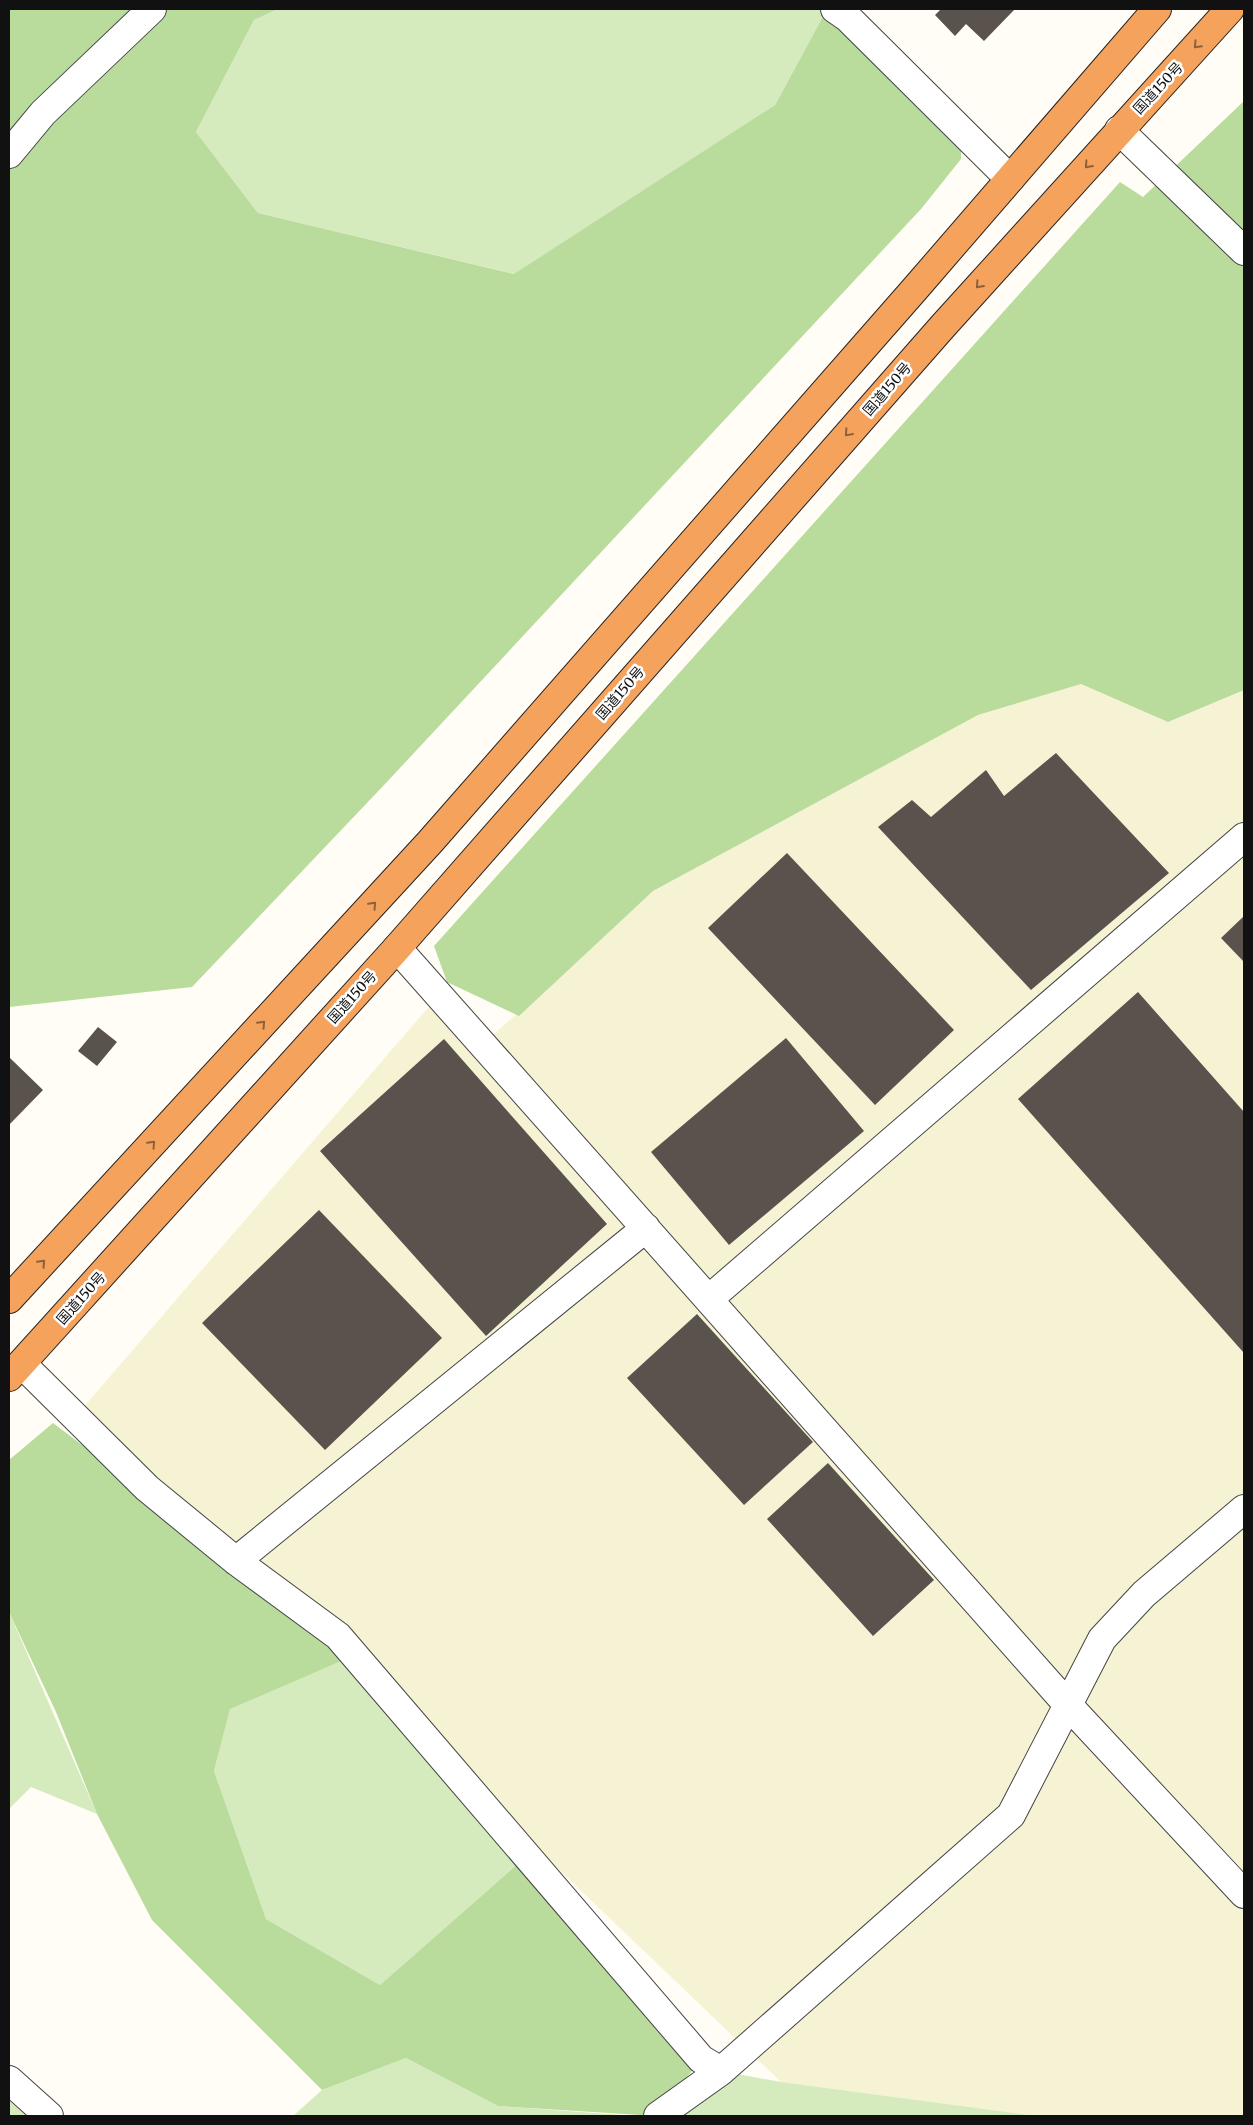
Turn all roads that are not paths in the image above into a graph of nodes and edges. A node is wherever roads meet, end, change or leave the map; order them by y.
1 (152, 9) edge
2 (835, 9) edge
3 (1157, 9) edge
4 (1230, 9) edge
5 (1119, 130) junction
6 (9, 154) edge
7 (1010, 179) junction
8 (1244, 251) edge
9 (1244, 837) edge
10 (397, 948) junction
11 (646, 1228) junction
12 (9, 1299) edge
13 (709, 1299) junction
14 (16, 1370) edge
15 (1244, 1509) edge
16 (236, 1561) junction
17 (1068, 1705) junction
18 (1244, 1894) edge
19 (721, 2071) junction
20 (9, 2080) edge
21 (49, 2116) edge
22 (658, 2116) edge

1 - 6 street
2 - 7 street
3 - 7 highway
4 -> 5 highway, 国道150号
5 - 8 street
5 -> 10 highway, 国道150号
12 -> 7 highway
9 - 13 street
10 - 11 street
10 - 14 highway, 国道150号
11 - 13 street
11 - 16 street
13 - 17 street
14 - 16 street
15 - 17 street
16 - 19 street
17 - 18 street
17 - 19 street
19 - 22 street
20 - 21 street

